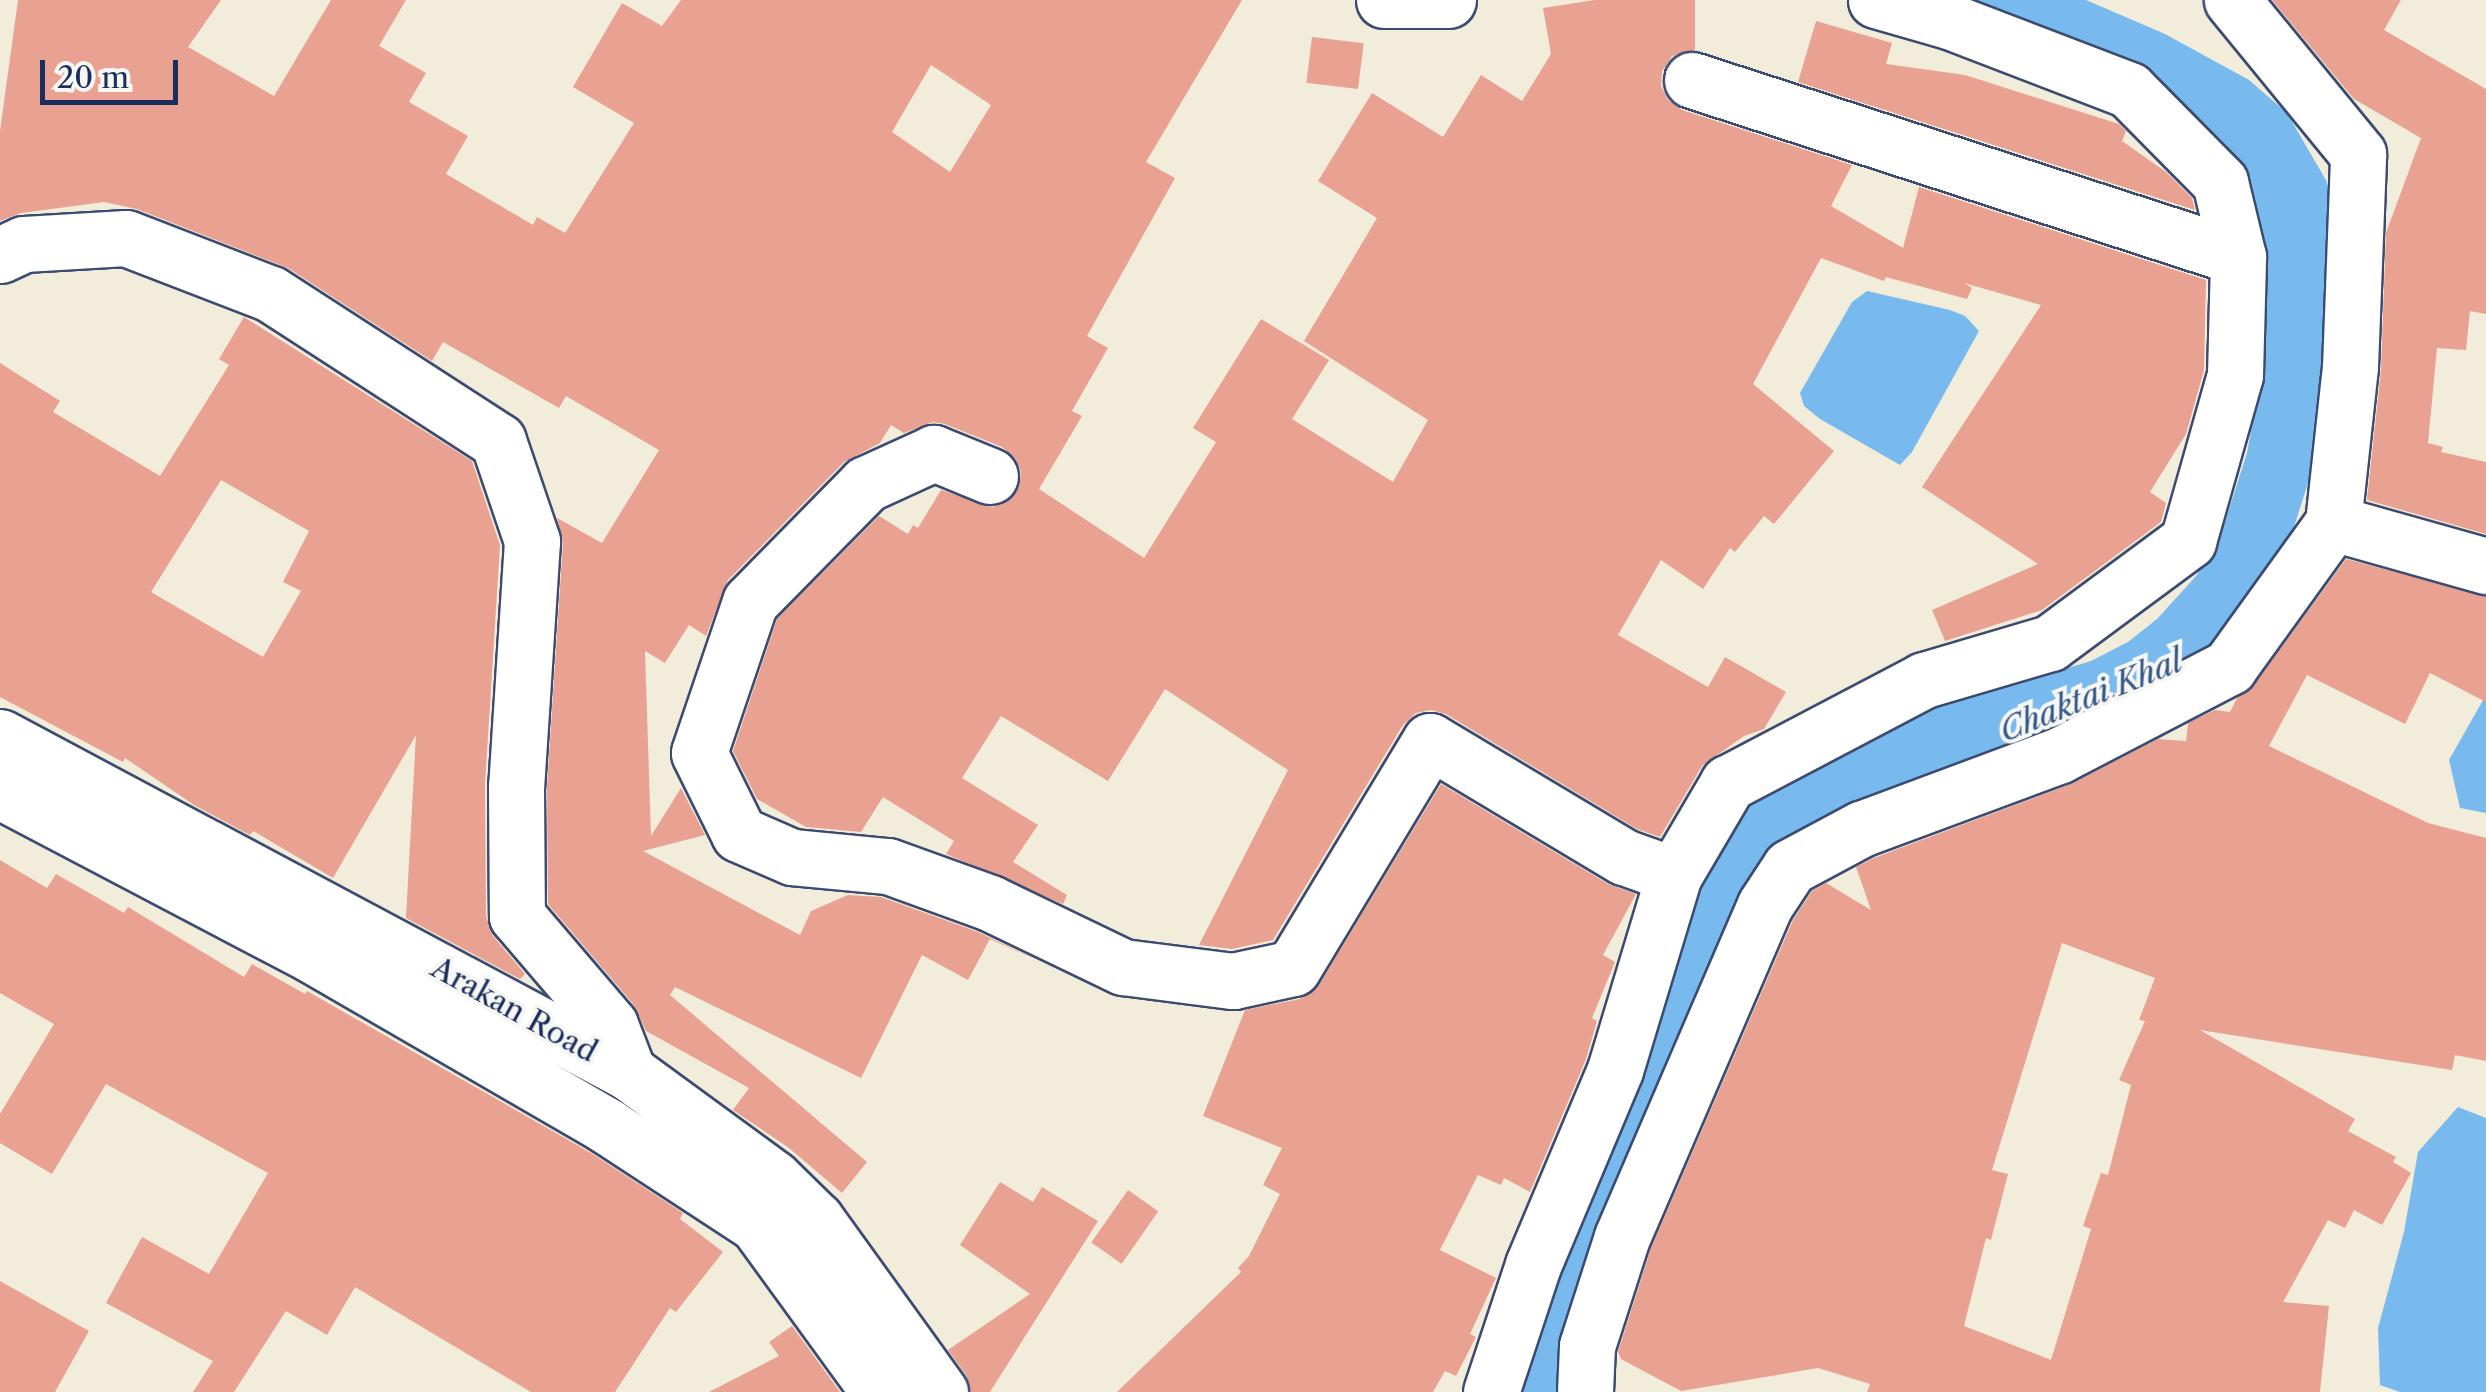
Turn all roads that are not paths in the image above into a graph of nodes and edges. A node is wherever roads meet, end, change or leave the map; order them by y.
1 (1384, 0) edge
2 (1448, 0) edge
3 (1876, 0) edge
4 (2232, 0) edge
5 (1692, 80) dead end
6 (0, 255) edge
7 (2238, 258) junction
8 (990, 476) dead end
9 (2333, 522) junction
10 (2486, 566) edge
11 (0, 738) edge
12 (0, 792) edge
13 (1674, 875) junction
14 (628, 1072) junction
15 (879, 1392) edge
16 (940, 1392) edge
17 (1491, 1392) edge
18 (1585, 1392) edge

1 - 2 street
3 - 7 street
4 - 9 street
5 - 7 street
6 - 14 street
7 - 13 street
8 - 13 street
9 - 10 street
9 - 18 street
11 - 14 street, Arakan Road
12 - 15 street, Arakan Road
13 - 17 street
14 - 16 street, Arakan Road

